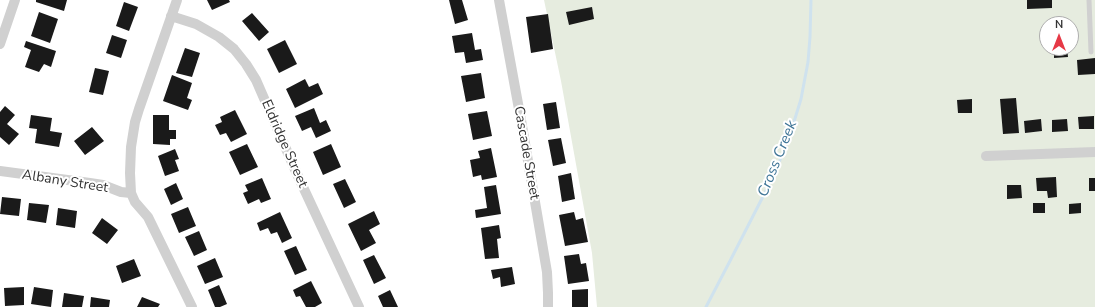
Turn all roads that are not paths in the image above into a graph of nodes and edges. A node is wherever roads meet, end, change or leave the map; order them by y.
1 (15, 0) edge
2 (177, 0) edge
3 (499, 0) edge
4 (1089, 0) edge
5 (171, 16) junction
6 (0, 44) edge
7 (1091, 52) dead end
8 (1095, 152) edge
9 (986, 156) dead end
10 (0, 171) edge
11 (131, 193) junction
12 (192, 307) edge
13 (359, 307) edge
14 (548, 307) edge

1 - 6 street
2 - 5 street
3 - 14 street, Cascade Street
4 - 7 lane
5 - 11 street
5 - 13 street, Eldridge Street
8 - 9 street
10 - 11 street, Albany Street
11 - 12 street

